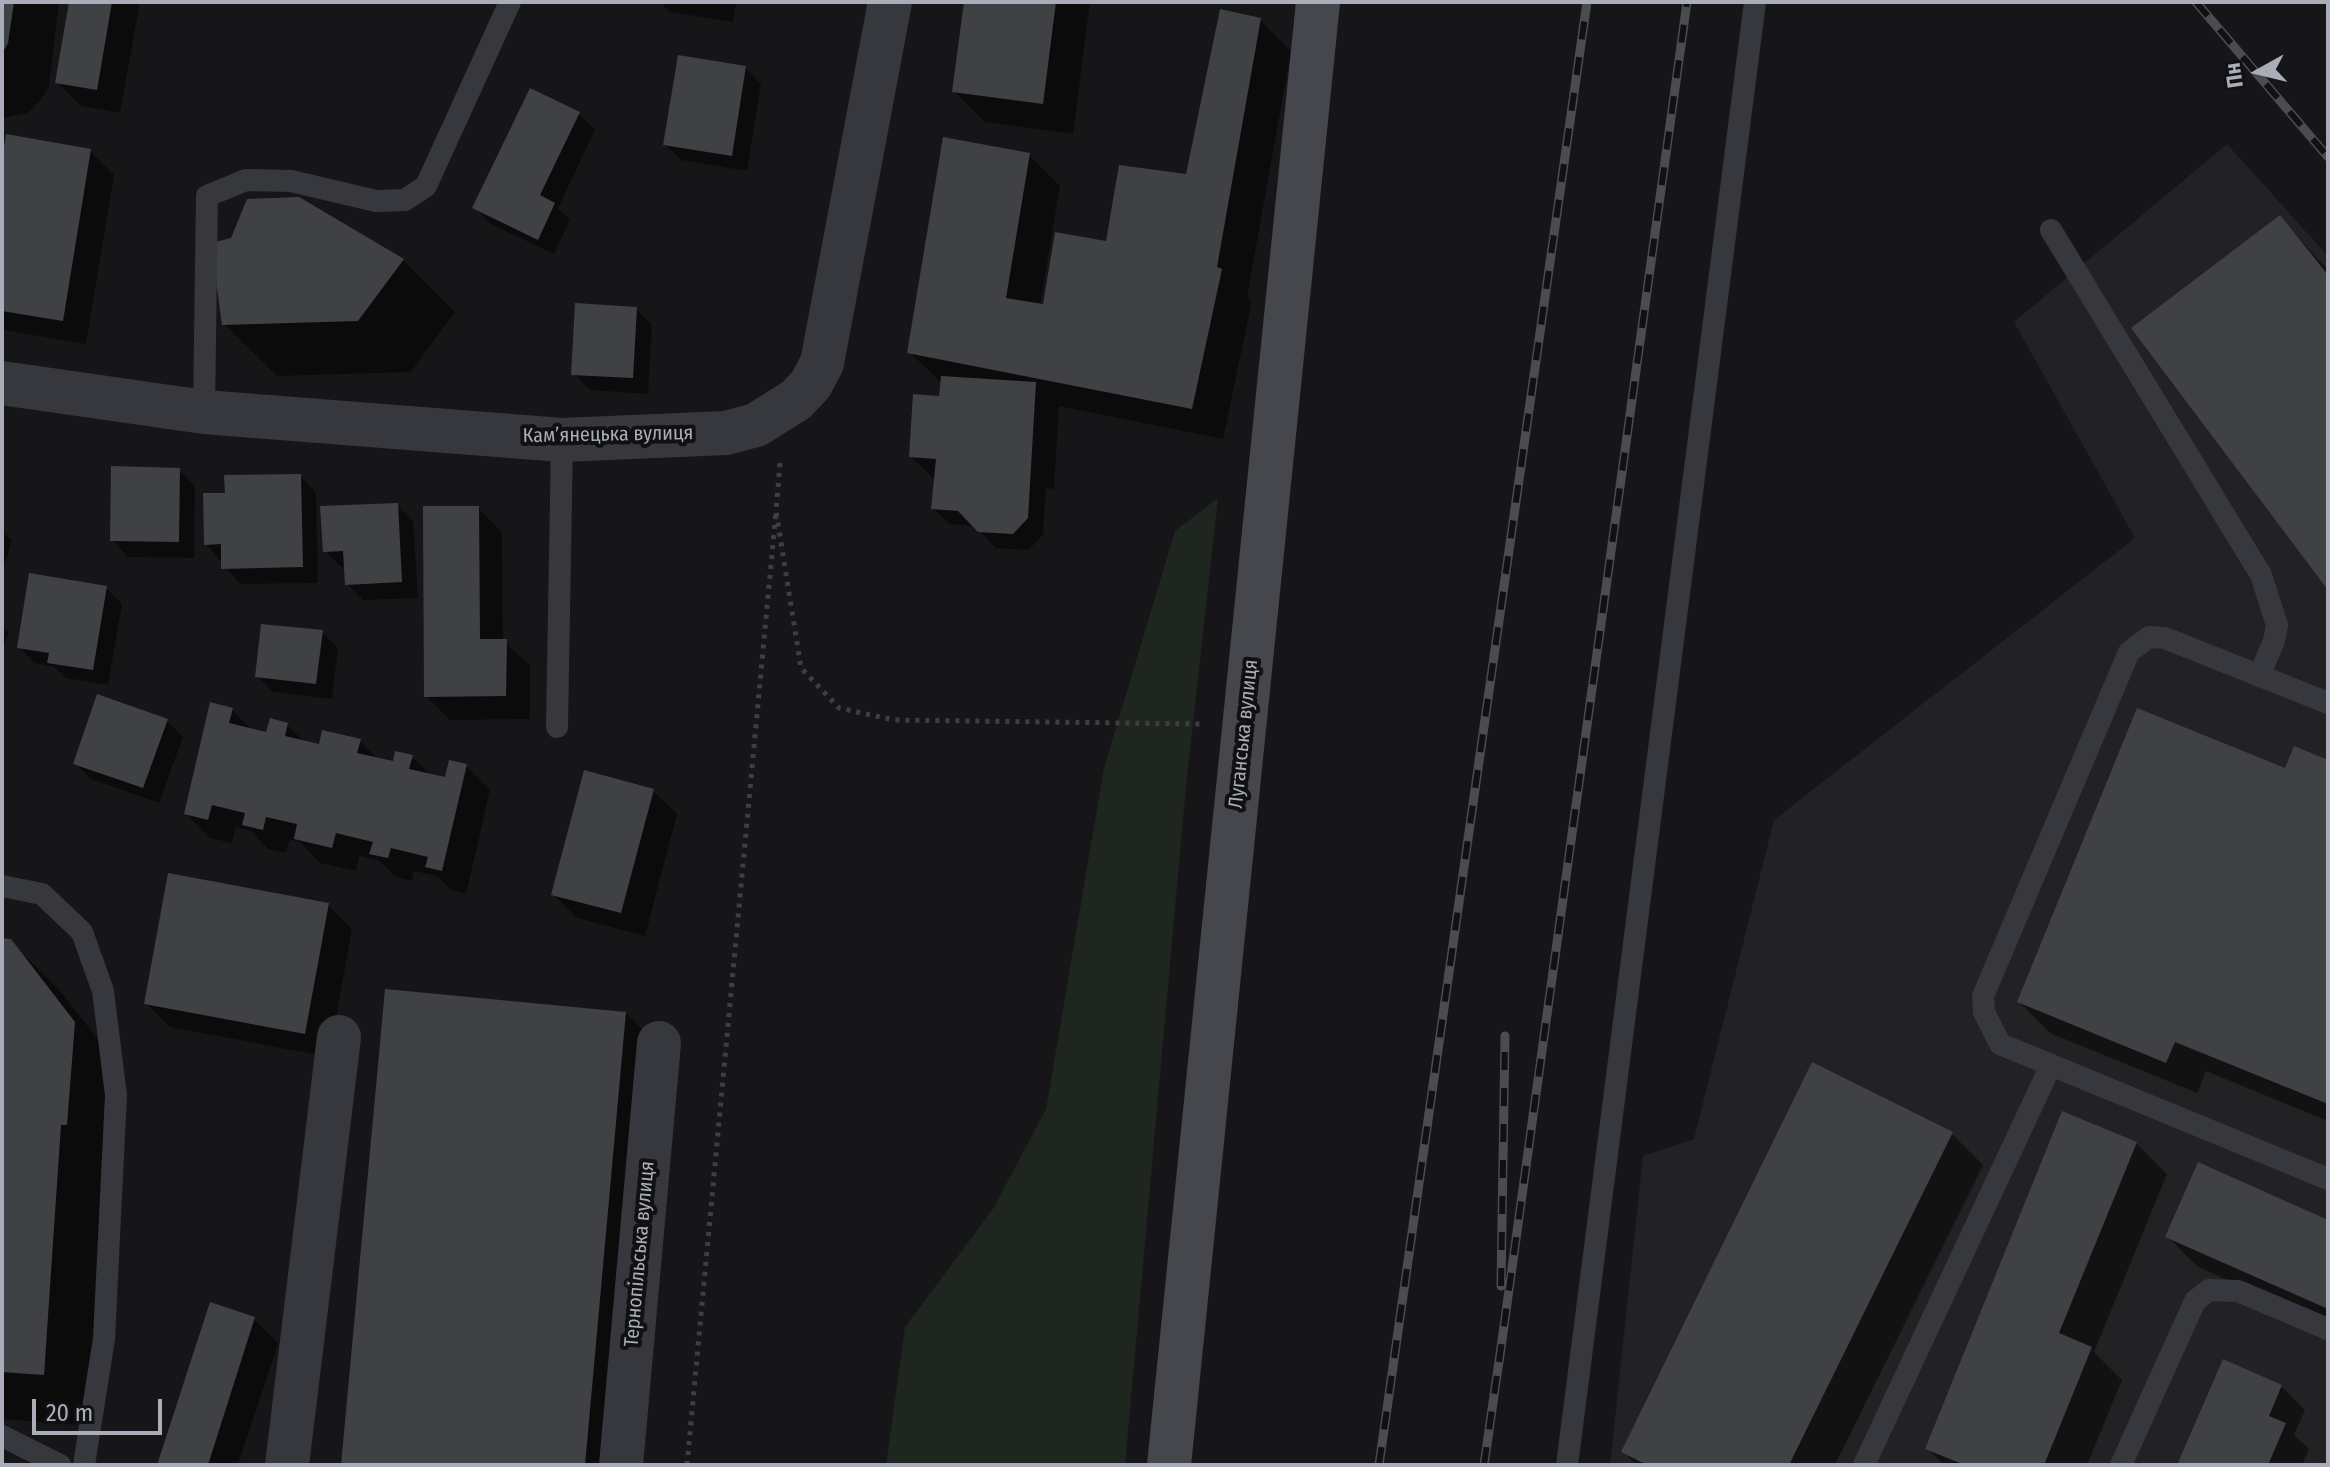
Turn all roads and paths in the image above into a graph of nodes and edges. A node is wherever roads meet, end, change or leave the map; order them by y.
1 (510, 2) edge
2 (890, 2) edge
3 (1318, 2) edge
4 (1755, 2) edge
5 (2051, 230) dead end
6 (2, 383) edge
7 (204, 412) junction
8 (777, 415) junction
9 (562, 440) junction
10 (776, 511) junction
11 (2259, 676) junction
12 (2328, 703) edge
13 (1204, 724) dead end
14 (557, 727) dead end
15 (2, 886) edge
16 (339, 1037) dead end
17 (659, 1043) dead end
18 (2051, 1065) junction
19 (2328, 1179) edge
20 (2328, 1329) edge
21 (2, 1436) edge
22 (60, 1465) edge
23 (84, 1465) edge
24 (287, 1465) edge
25 (621, 1465) edge
26 (687, 1465) edge
27 (1169, 1465) edge
28 (1567, 1465) edge
29 (1864, 1465) edge
30 (2121, 1465) edge

1 - 7 lane
2 - 8 street, Камʼянецька вулиця
3 - 27 main road, Луганська вулиця
4 - 28 lane
5 - 11 lane
6 - 7 street, Камʼянецька вулиця
7 - 9 street, Камʼянецька вулиця
8 - 9 street, Камʼянецька вулиця
8 - 10 path
9 - 14 lane
10 - 13 path
10 - 26 path
11 - 12 lane
11 - 18 lane
15 - 23 lane
16 - 24 street
17 - 25 street, Тернопільська вулиця
18 - 19 lane
18 - 29 lane
20 - 30 lane
21 - 22 lane

